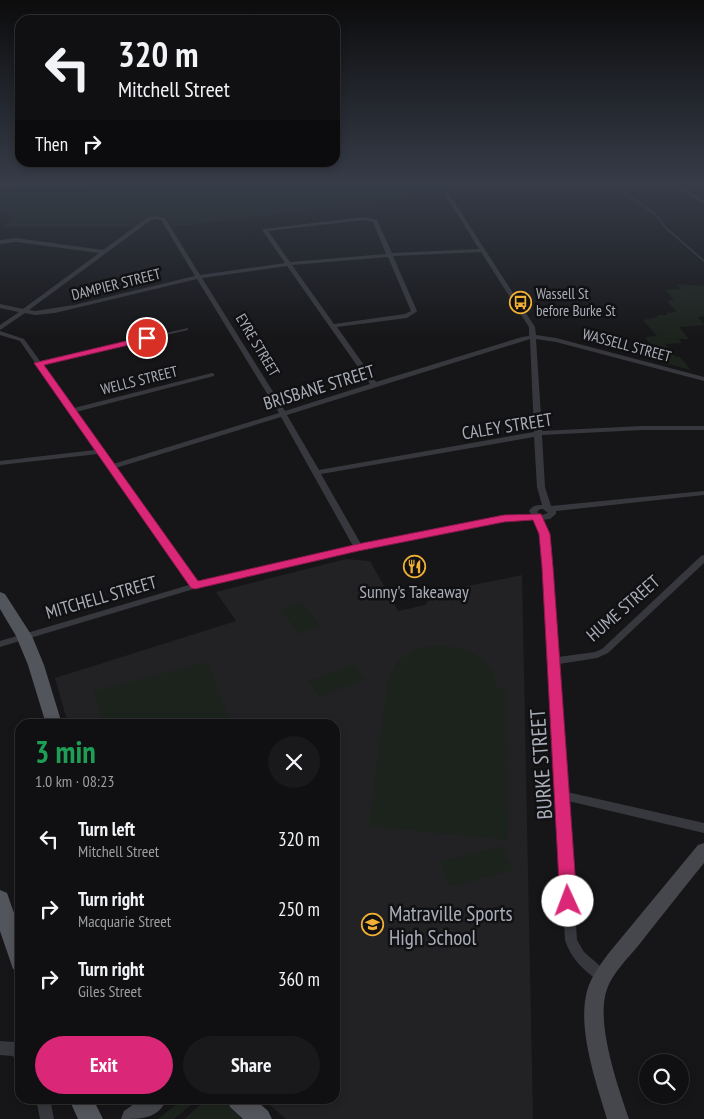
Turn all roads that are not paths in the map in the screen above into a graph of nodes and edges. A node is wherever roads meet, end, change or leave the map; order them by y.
1 (130, 234) edge
2 (173, 234) edge
3 (268, 234) edge
4 (381, 234) edge
5 (472, 234) edge
6 (0, 242) edge
7 (482, 250) junction
8 (105, 252) junction
9 (389, 254) junction
10 (289, 264) junction
11 (200, 276) junction
12 (0, 306) edge
13 (24, 311) junction
14 (333, 326) junction
15 (0, 328) edge
16 (186, 329) dead end
17 (0, 334) edge
18 (534, 336) junction
19 (38, 363) junction
20 (212, 375) dead end
21 (704, 379) edge
22 (374, 385) junction
23 (72, 411) junction
24 (282, 414) junction
25 (704, 428) edge
26 (538, 434) junction
27 (102, 451) junction
28 (0, 463) edge
29 (113, 467) junction
30 (316, 473) junction
31 (541, 487) junction
32 (704, 493) edge
33 (536, 512) junction
34 (549, 512) junction
35 (544, 534) junction
36 (358, 548) junction
37 (704, 558) edge
38 (195, 586) junction
39 (0, 597) edge
40 (24, 636) junction
41 (0, 644) edge
42 (553, 660) junction
43 (52, 719) edge
44 (563, 795) junction
45 (704, 828) edge
46 (704, 850) edge
47 (0, 899) edge
48 (15, 946) edge
49 (603, 977) junction
50 (0, 1048) edge
51 (15, 1050) edge
52 (44, 1104) edge
53 (83, 1104) edge
54 (151, 1104) edge
55 (244, 1104) edge
56 (47, 1119) edge
57 (91, 1119) edge
58 (132, 1119) edge
59 (260, 1119) edge
60 (618, 1119) edge

1 - 8 street, EYRE STREET
2 - 11 street, EYRE STREET
3 - 10 street
4 - 9 street
5 - 7 street
6 - 8 street
7 - 9 street, DAMPIER STREET
7 - 18 street
8 - 13 street
9 - 10 street, DAMPIER STREET
9 - 14 street
10 - 11 street, DAMPIER STREET
10 - 14 street
11 - 13 street, DAMPIER STREET
11 - 24 street, EYRE STREET
12 - 13 street
13 - 15 street
14 - 22 street
16 - 19 street
17 - 19 street
18 - 21 street, WASSELL STREET
18 - 22 street, BRISBANE STREET
18 - 26 street, BURKE STREET
19 - 23 street
20 - 23 street, WELLS STREET
22 - 24 street, BRISBANE STREET
23 - 27 street
24 - 29 street, BRISBANE STREET
24 - 30 street, EYRE STREET
25 - 26 street, CALEY STREET
26 - 30 street, CALEY STREET
26 - 31 street, BURKE STREET
27 - 28 street
27 - 29 street
29 - 38 street
30 - 36 street, EYRE STREET
31 - 33 street, BURKE STREET
31 - 34 street, BURKE STREET
32 - 34 street
33 - 34 street, MITCHELL STREET
33 - 35 street, BURKE STREET
33 - 36 street, MITCHELL STREET
34 - 35 street, BURKE STREET
35 - 42 street, BURKE STREET
36 - 38 street, MITCHELL STREET
37 - 42 street, HUME STREET
38 - 40 street, MITCHELL STREET
39 - 40 main road
40 - 41 street, MITCHELL STREET
40 - 43 main road
42 - 44 street, BURKE STREET
44 - 45 street
44 - 49 street, BURKE STREET
46 - 49 street
47 - 48 main road
49 - 60 street
50 - 51 street
52 - 56 street
53 - 57 main road
54 - 58 street
55 - 59 main road

